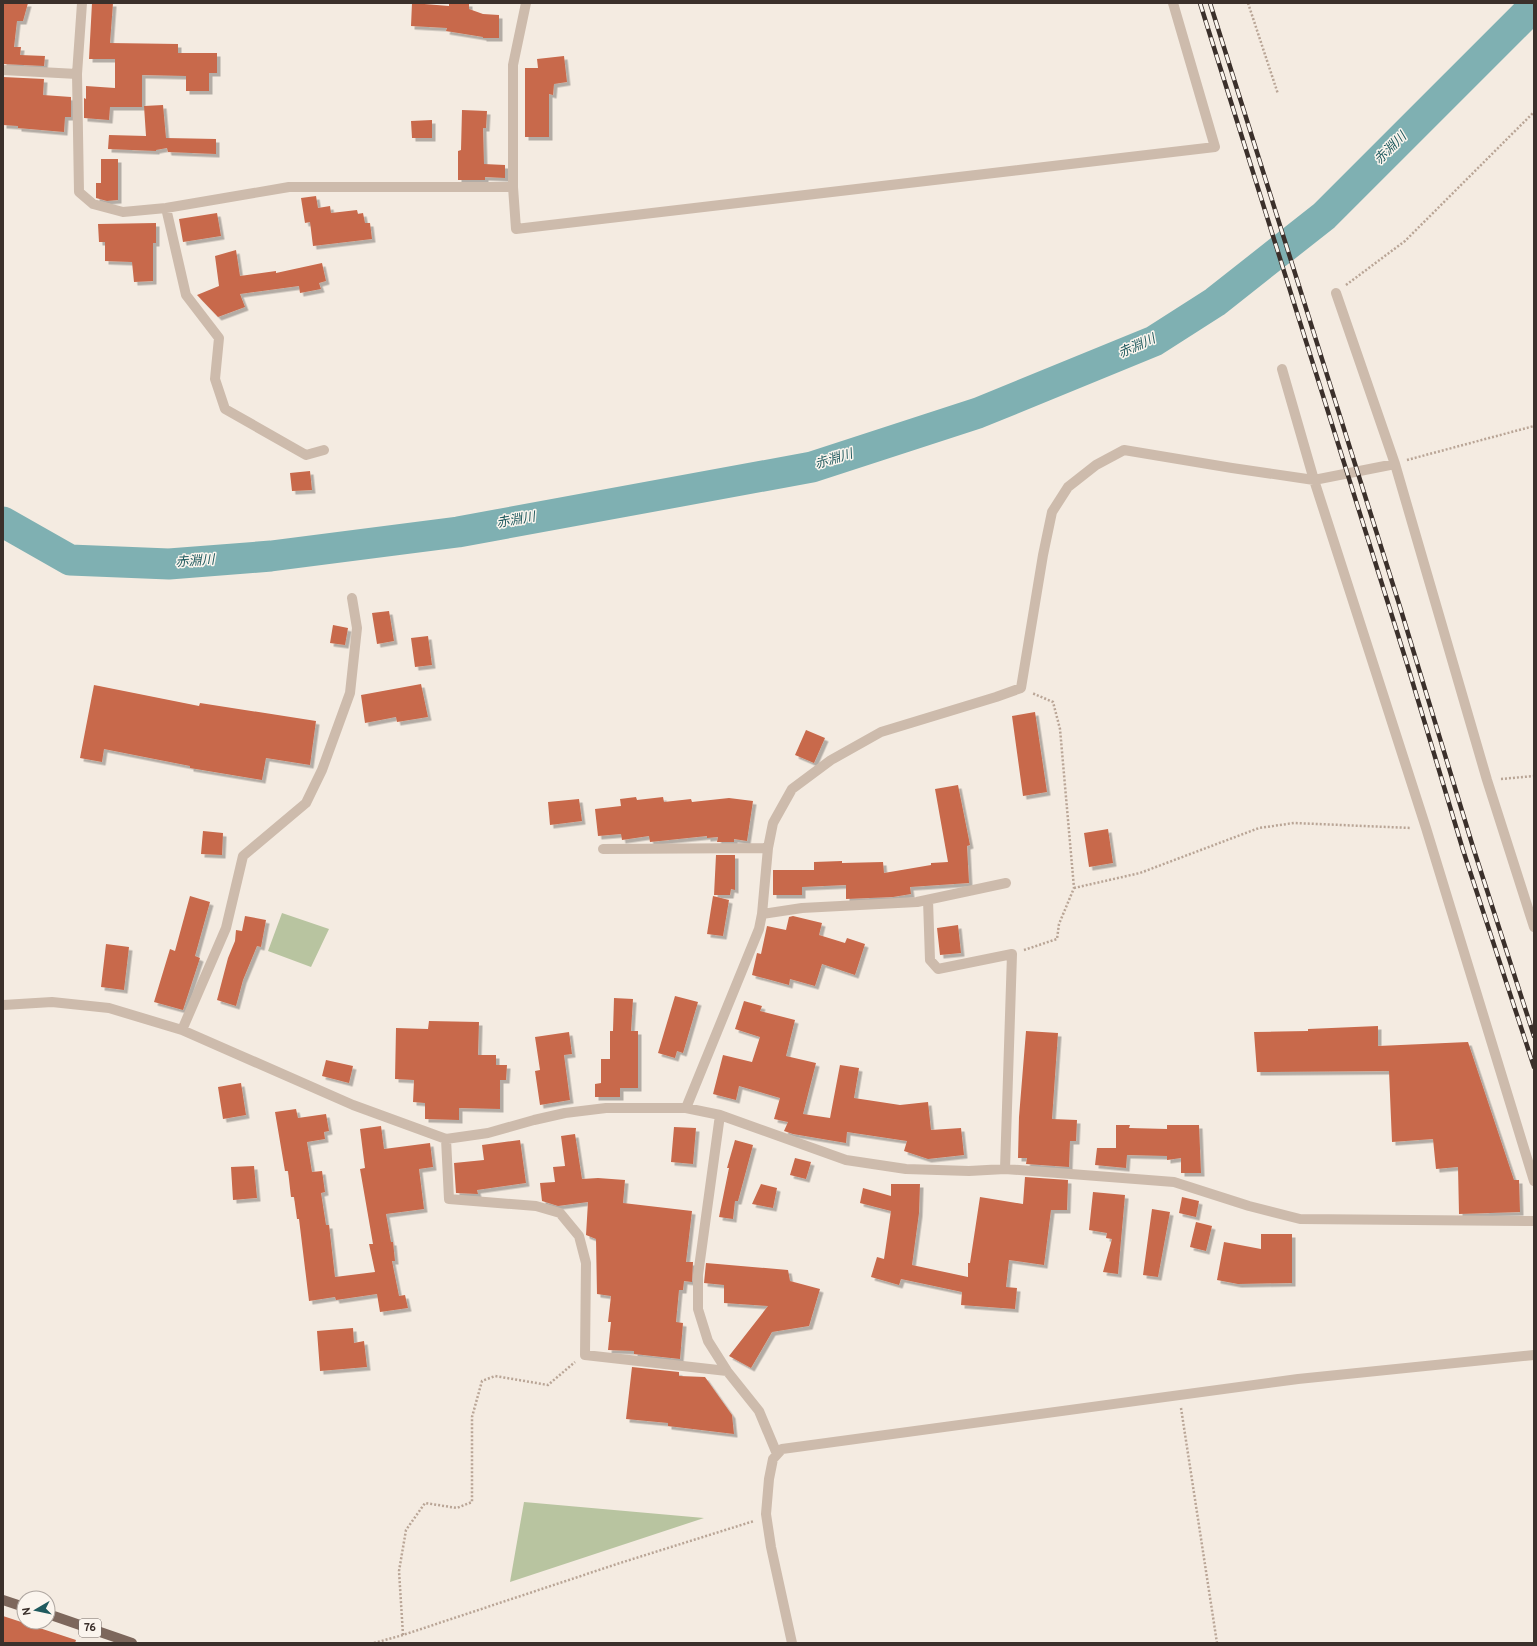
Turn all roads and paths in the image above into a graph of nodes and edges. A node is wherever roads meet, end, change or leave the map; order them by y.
1 (82, 3) edge
2 (526, 3) edge
3 (1174, 3) edge
4 (1248, 3) edge
5 (3, 70) edge
6 (77, 74) junction
7 (1278, 94) dead end
8 (1534, 112) edge
9 (513, 187) junction
10 (166, 208) junction
11 (1336, 293) joint
12 (1282, 369) dead end
13 (1534, 426) edge
14 (324, 450) dead end
15 (1394, 464) junction
16 (1314, 480) junction
17 (352, 598) dead end
18 (1020, 688) junction
19 (1534, 776) edge
20 (1487, 780) junction
21 (1426, 828) junction
22 (768, 848) junction
23 (603, 849) dead end
24 (1006, 883) dead end
25 (1074, 888) junction
26 (928, 900) junction
27 (762, 914) junction
28 (1534, 927) edge
29 (1012, 954) junction
30 (3, 1005) edge
31 (182, 1030) junction
32 (686, 1108) junction
33 (720, 1115) junction
34 (446, 1139) junction
35 (1004, 1169) junction
36 (1534, 1181) edge
37 (1534, 1221) edge
38 (584, 1355) junction
39 (1534, 1355) edge
40 (727, 1371) junction
41 (1180, 1396) junction
42 (778, 1454) junction
43 (767, 1517) junction
44 (3, 1600) edge
45 (16, 1604) edge
46 (56, 1617) edge
47 (403, 1635) junction
48 (132, 1643) edge
49 (374, 1643) edge
50 (792, 1643) edge
51 (1216, 1643) edge

1 - 6 street
2 - 9 street
3 - 9 street
4 - 7 path
5 - 6 street
6 - 10 street
8 - 11 path
9 - 10 street
10 - 14 street
11 - 15 street
12 - 16 street
13 - 15 path
15 - 16 street
15 - 20 street
16 - 18 street
16 - 21 street
17 - 31 street
18 - 22 street
18 - 25 path
19 - 20 path
20 - 28 street
21 - 25 path
21 - 36 street
22 - 23 street
22 - 27 street
24 - 26 street
25 - 29 path
26 - 27 street
26 - 29 street
27 - 32 street
29 - 35 street
30 - 31 street
31 - 34 street
32 - 33 street
32 - 34 street
33 - 35 street
33 - 40 street
34 - 38 street
35 - 37 street
38 - 40 street
38 - 47 path
39 - 41 street
40 - 42 street
41 - 42 street
41 - 51 path
42 - 43 street
43 - 47 path
43 - 50 street
44 - 45 main road
46 - 48 main road, 76
47 - 49 path

